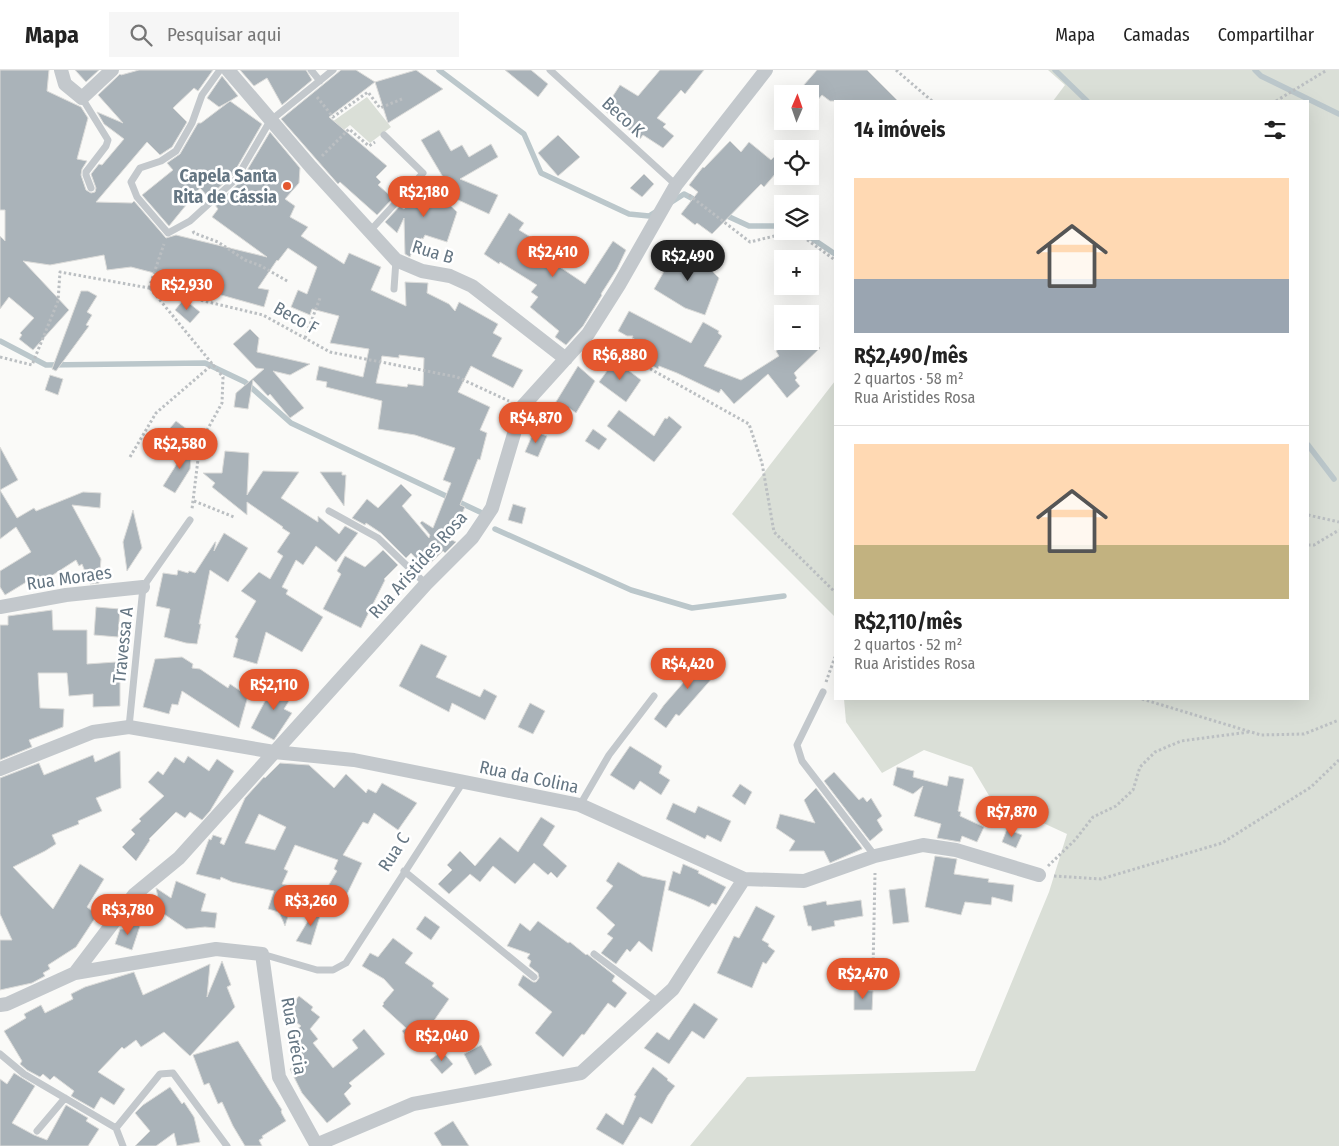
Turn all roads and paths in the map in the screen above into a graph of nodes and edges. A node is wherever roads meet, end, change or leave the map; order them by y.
1 (61, 70) edge
2 (112, 70) edge
3 (220, 70) edge
4 (228, 70) edge
5 (311, 70) edge
6 (333, 70) edge
7 (550, 70) edge
8 (766, 70) edge
9 (896, 70) edge
10 (1327, 70) edge
11 (320, 81) junction
12 (310, 89) junction
13 (82, 98) junction
14 (402, 99) dead end
15 (931, 100) edge
16 (1278, 100) edge
17 (270, 121) junction
18 (384, 135) joint
19 (311, 166) junction
20 (676, 185) junction
21 (91, 188) dead end
22 (190, 221) junction
23 (369, 232) junction
24 (168, 234) junction
25 (774, 236) edge
26 (807, 240) edge
27 (834, 259) edge
28 (396, 260) junction
29 (289, 282) dead end
30 (149, 288) junction
31 (394, 290) dead end
32 (320, 298) dead end
33 (588, 334) junction
34 (305, 338) junction
35 (0, 357) edge
36 (566, 359) junction
37 (213, 364) junction
38 (522, 407) junction
39 (130, 457) dead end
40 (194, 501) junction
41 (330, 511) dead end
42 (1309, 515) edge
43 (234, 517) dead end
44 (190, 520) joint
45 (1339, 522) edge
46 (1339, 530) edge
47 (1309, 545) edge
48 (426, 584) junction
49 (144, 587) junction
50 (834, 591) edge
51 (0, 608) edge
52 (834, 660) edge
53 (823, 692) joint
54 (654, 696) dead end
55 (1145, 700) edge
56 (1339, 720) edge
57 (129, 727) junction
58 (1249, 732) junction
59 (274, 752) junction
60 (1339, 760) edge
61 (0, 769) edge
62 (463, 782) junction
63 (580, 805) junction
64 (875, 856) junction
65 (404, 871) junction
66 (1038, 875) junction
67 (744, 879) junction
68 (262, 954) junction
69 (594, 954) dead end
70 (873, 970) dead end
71 (75, 973) junction
72 (534, 976) dead end
73 (658, 1002) junction
74 (0, 1005) edge
75 (0, 1054) edge
76 (65, 1098) junction
77 (116, 1128) junction
78 (37, 1132) dead end
79 (123, 1146) edge
80 (227, 1146) edge
81 (316, 1146) edge

1 - 13 street
2 - 13 street
3 - 24 lane
4 - 17 street, Rua B
5 - 11 lane
6 - 11 lane
7 - 20 lane, Beco K
8 - 20 street, Rua Aristides Rosa
9 - 15 path
10 - 16 path
11 - 12 lane
12 - 14 path
12 - 17 lane
13 - 21 lane
17 - 19 street, Rua B
17 - 22 lane
18 - 19 path
18 - 23 lane
19 - 23 street, Rua B
20 - 25 path
20 - 33 street, Rua Aristides Rosa
22 - 24 lane
22 - 29 path
23 - 28 street, Rua B
24 - 30 path
26 - 27 path
28 - 31 lane
28 - 36 street, Rua B
30 - 34 path, Beco F
30 - 35 path, Beco F
30 - 37 path
32 - 34 path
33 - 36 street, Rua Aristides Rosa
33 - 50 path
34 - 38 path, Beco F
36 - 38 street, Rua Aristides Rosa
37 - 39 path
37 - 40 path
38 - 48 street, Rua Aristides Rosa
40 - 43 path
40 - 44 path
41 - 48 lane
42 - 45 path
44 - 49 lane, Travessa A
46 - 47 path
48 - 59 street, Rua Aristides Rosa
49 - 51 street, Rua Moraes
49 - 57 lane, Travessa A
52 - 53 path
53 - 64 lane
54 - 63 lane
55 - 58 path
56 - 58 path
57 - 59 street, Rua da Colina
57 - 61 street, Rua da Colina
58 - 66 path
59 - 62 street, Rua da Colina
59 - 71 street, Rua Aristides Rosa
60 - 66 path
62 - 63 street, Rua da Colina
62 - 65 lane, Rua C
63 - 67 street, Rua da Colina
64 - 66 street, Rua da Colina
64 - 67 street, Rua da Colina
64 - 70 path
65 - 68 lane, Rua C
65 - 72 lane
67 - 73 street
68 - 71 street, Rua C
68 - 81 street, Rua Grécia
69 - 73 lane
71 - 74 street, Rua Aristides Rosa
73 - 81 street
75 - 76 lane
76 - 77 lane
76 - 78 lane
77 - 79 lane
77 - 80 lane

